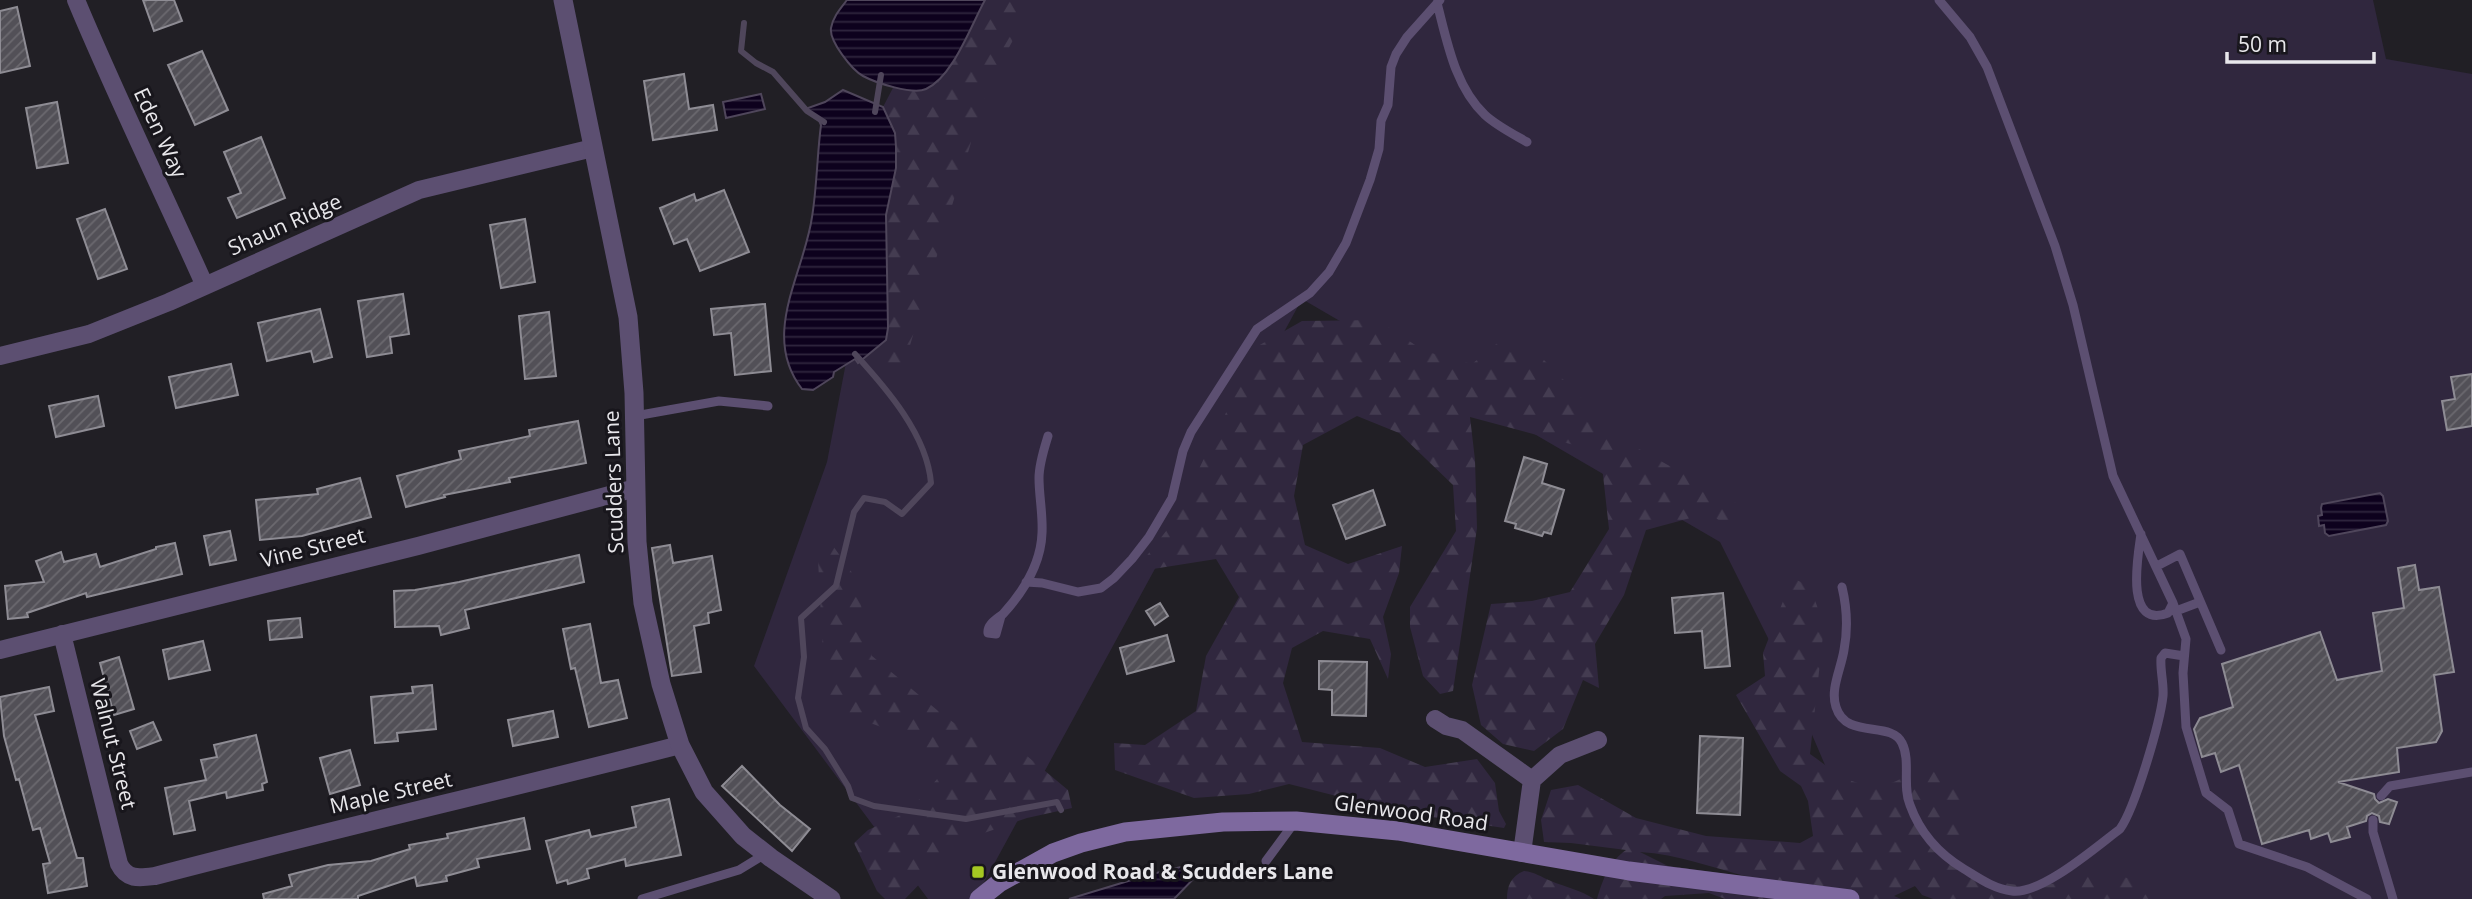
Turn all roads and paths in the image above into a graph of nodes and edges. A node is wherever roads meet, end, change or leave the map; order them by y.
1 (75, 0) edge
2 (563, 0) edge
3 (1939, 0) edge
4 (1439, 2) edge
5 (1527, 142) dead end
6 (593, 148) junction
7 (205, 286) junction
8 (0, 356) edge
9 (768, 406) dead end
10 (635, 416) junction
11 (1048, 436) dead end
12 (636, 488) junction
13 (2141, 534) junction
14 (2157, 566) junction
15 (1026, 582) junction
16 (1842, 587) dead end
17 (2200, 602) junction
18 (2174, 607) junction
19 (1001, 616) dead end
20 (62, 634) junction
21 (0, 650) edge
22 (2221, 650) dead end
23 (2184, 656) junction
24 (1435, 719) dead end
25 (1598, 740) dead end
26 (680, 745) junction
27 (2472, 772) edge
28 (1532, 780) junction
29 (2381, 796) dead end
30 (2373, 820) dead end
31 (1296, 821) junction
32 (1522, 853) junction
33 (765, 854) junction
34 (1266, 860) dead end
35 (119, 864) joint
36 (2394, 897) edge
37 (642, 899) edge
38 (831, 899) edge
39 (979, 899) edge
40 (1850, 899) edge
41 (2367, 899) edge

1 - 7 street, Eden Way
2 - 6 street, Scudders Lane
3 - 13 lane
4 - 5 lane
4 - 15 lane
6 - 7 street, Shaun Ridge
6 - 10 street, Scudders Lane
7 - 8 street, Shaun Ridge
9 - 10 lane
10 - 12 street, Scudders Lane
11 - 15 lane
12 - 20 street, Vine Street
12 - 26 street, Scudders Lane
13 - 14 lane
13 - 18 lane
14 - 17 lane
14 - 18 lane
15 - 19 lane
16 - 23 lane
17 - 18 lane
17 - 22 lane
18 - 23 lane
20 - 21 street, Vine Street
20 - 35 street, Walnut Street
23 - 41 lane
24 - 28 street
25 - 28 street
26 - 33 street, Scudders Lane
26 - 35 street, Maple Street
27 - 29 lane
28 - 32 street
30 - 36 lane
31 - 32 main road, Glenwood Road
31 - 34 lane
31 - 39 main road, Glenwood Road
32 - 40 main road, Glenwood Road
33 - 37 lane
33 - 38 street, Scudders Lane

